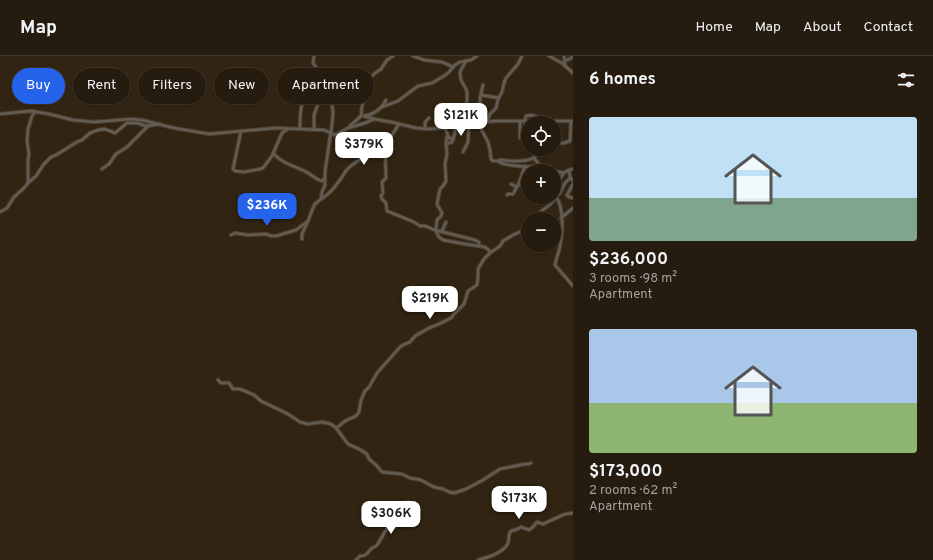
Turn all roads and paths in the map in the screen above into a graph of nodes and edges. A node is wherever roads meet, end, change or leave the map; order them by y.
1 (314, 56) edge
2 (393, 56) edge
3 (413, 56) edge
4 (477, 56) edge
5 (522, 56) edge
6 (549, 56) edge
7 (564, 56) edge
8 (573, 57) edge
9 (467, 61) junction
10 (565, 61) junction
11 (565, 66) junction
12 (453, 67) junction
13 (573, 73) edge
14 (483, 85) dead end
15 (481, 96) junction
16 (499, 98) junction
17 (386, 100) dead end
18 (302, 104) edge
19 (318, 104) edge
20 (382, 107) junction
21 (35, 112) junction
22 (0, 114) edge
23 (363, 115) junction
24 (429, 118) dead end
25 (374, 119) junction
26 (520, 120) joint
27 (561, 121) edge
28 (572, 121) edge
29 (482, 122) junction
30 (487, 122) junction
31 (468, 123) junction
32 (161, 124) junction
33 (399, 124) junction
34 (148, 126) junction
35 (455, 126) junction
36 (350, 127) junction
37 (288, 128) junction
38 (445, 128) junction
39 (300, 129) junction
40 (426, 129) junction
41 (314, 130) junction
42 (241, 131) junction
43 (331, 133) junction
44 (448, 136) junction
45 (453, 139) junction
46 (521, 139) edge
47 (571, 142) edge
48 (446, 144) junction
49 (561, 144) edge
50 (385, 147) junction
51 (463, 152) dead end
52 (273, 153) junction
53 (534, 158) joint
54 (525, 160) junction
55 (498, 161) junction
56 (525, 164) edge
57 (539, 164) edge
58 (573, 165) edge
59 (521, 166) edge
60 (102, 169) dead end
61 (571, 170) edge
62 (561, 172) edge
63 (564, 173) junction
64 (521, 177) edge
65 (561, 177) edge
66 (570, 178) junction
67 (324, 179) junction
68 (573, 181) edge
69 (28, 183) junction
70 (511, 184) dead end
71 (573, 184) edge
72 (518, 185) junction
73 (521, 186) edge
74 (561, 191) edge
75 (507, 195) dead end
76 (573, 198) edge
77 (321, 199) junction
78 (549, 204) edge
79 (573, 208) edge
80 (0, 212) edge
81 (539, 212) edge
82 (561, 218) joint
83 (310, 219) junction
84 (446, 222) dead end
85 (436, 230) junction
86 (521, 231) edge
87 (442, 232) junction
88 (231, 235) dead end
89 (302, 238) dead end
90 (561, 238) edge
91 (479, 246) junction
92 (491, 252) junction
93 (558, 252) edge
94 (573, 286) edge
95 (218, 380) dead end
96 (336, 428) junction
97 (531, 463) dead end
98 (408, 502) dead end
99 (573, 513) edge
100 (356, 560) edge
101 (478, 560) edge

1 - 43 street
2 - 23 street
3 - 12 street
4 - 9 street
5 - 16 street
6 - 11 street
7 - 10 street
8 - 10 street
9 - 12 street
9 - 31 street
10 - 11 street
11 - 13 street
12 - 20 street
14 - 15 street
15 - 16 street
15 - 29 street
16 - 30 street
17 - 20 street
18 - 39 street
19 - 41 street
20 - 23 street
21 - 22 street
21 - 32 street
21 - 69 street
23 - 25 street
23 - 36 street
24 - 40 street
25 - 33 street
25 - 36 street
26 - 30 street
26 - 46 street
27 - 28 street
28 - 47 street
29 - 30 street
29 - 31 street
29 - 55 street
31 - 35 street
31 - 51 street
32 - 34 street
32 - 42 street
33 - 40 street
33 - 50 street
34 - 60 street
34 - 69 street
35 - 38 street
35 - 45 street
36 - 43 street
37 - 39 street
37 - 42 street
37 - 52 street
38 - 40 street
38 - 44 street
39 - 41 street
41 - 43 street
42 - 52 street
43 - 67 street
44 - 45 street
44 - 48 street
45 - 48 street
47 - 49 street
48 - 85 street
50 - 77 street
50 - 85 street
52 - 67 street
53 - 54 street
53 - 57 street
54 - 55 street
54 - 56 street
55 - 59 street
58 - 61 street
61 - 63 street
61 - 66 street
62 - 63 street
63 - 65 street
64 - 72 street
66 - 68 street
66 - 74 street
67 - 77 street
69 - 80 street
70 - 72 street
71 - 76 street
72 - 73 street
72 - 75 street
77 - 83 street
78 - 81 street
79 - 82 street
82 - 90 street
83 - 88 street
83 - 89 street
84 - 87 street
85 - 87 street
85 - 91 street
86 - 92 street
87 - 91 street
91 - 92 street
92 - 96 street
93 - 94 street
95 - 96 street
96 - 97 street
98 - 100 street
99 - 101 street

